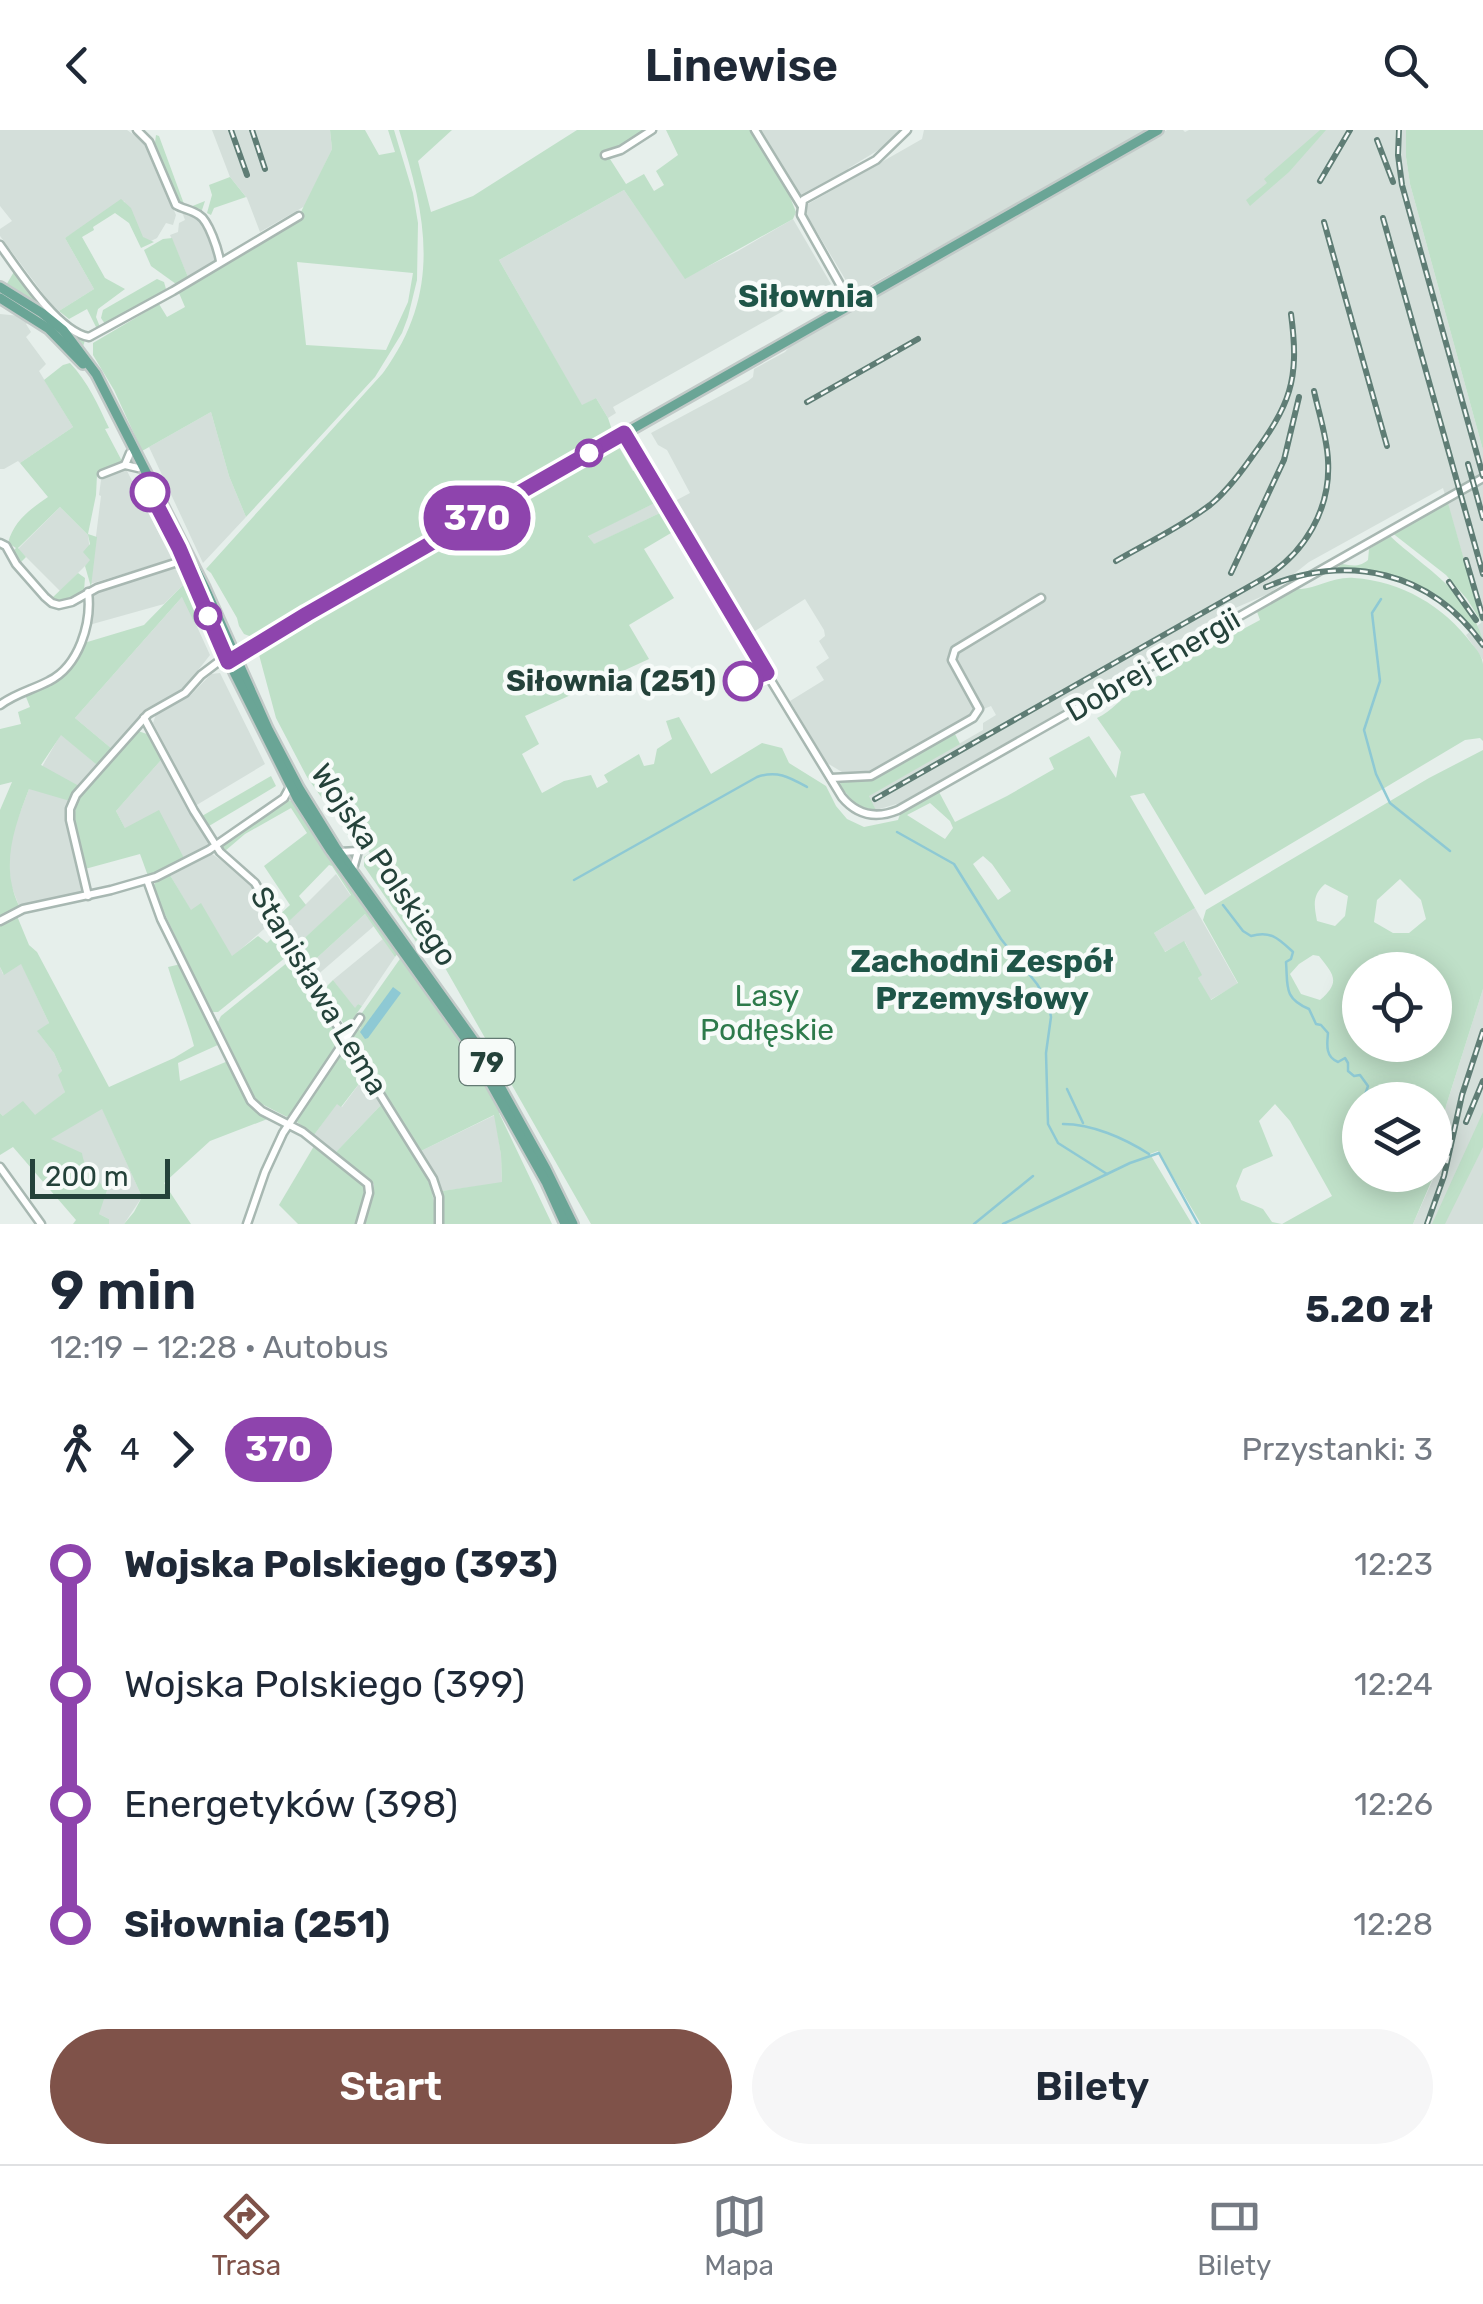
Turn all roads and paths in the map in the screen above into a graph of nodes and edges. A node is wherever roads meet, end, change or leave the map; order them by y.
1 (138, 130) edge
2 (652, 130) edge
3 (755, 130) edge
4 (907, 130) edge
5 (1158, 130) edge
6 (604, 155) dead end
7 (801, 205) junction
8 (299, 216) dead end
9 (0, 244) edge
10 (12, 261) junction
11 (220, 261) junction
12 (2, 262) edge
13 (0, 287) edge
14 (0, 298) edge
15 (851, 304) junction
16 (95, 335) junction
17 (84, 358) junction
18 (624, 433) junction
19 (130, 453) junction
20 (126, 465) junction
21 (138, 468) junction
22 (102, 474) dead end
23 (1483, 478) edge
24 (0, 543) edge
25 (184, 560) junction
26 (88, 592) junction
27 (1041, 598) dead end
28 (235, 652) junction
29 (0, 705) edge
30 (144, 718) junction
31 (830, 778) junction
32 (290, 786) junction
33 (284, 798) junction
34 (297, 798) junction
35 (216, 845) junction
36 (339, 852) junction
37 (353, 872) junction
38 (147, 880) junction
39 (88, 896) junction
40 (0, 921) edge
41 (360, 1018) dead end
42 (347, 1038) junction
43 (289, 1123) junction
44 (0, 1167) edge
45 (41, 1224) edge
46 (246, 1224) edge
47 (360, 1224) edge
48 (438, 1224) edge
49 (565, 1224) edge
50 (573, 1224) edge

1 - 11 street
2 - 6 street
3 - 7 street
4 - 7 street
5 - 15 main road
7 - 15 street
8 - 11 street
9 - 10 street
10 - 12 street
10 - 16 street
11 - 16 street
13 - 17 main road, Wojska Polskiego / 79
14 - 19 main road, Wojska Polskiego / 79
15 - 18 main road
16 - 17 street
17 - 28 main road, Wojska Polskiego / 79
18 - 28 main road
18 - 31 street, Dobrej Energii
19 - 20 street
19 - 21 main road, Wojska Polskiego / 79
20 - 21 street
20 - 22 street
21 - 25 main road, Wojska Polskiego / 79
23 - 31 street, Dobrej Energii
24 - 26 street
25 - 26 street
25 - 28 main road, Wojska Polskiego / 79
26 - 29 street
27 - 31 street
28 - 30 street
28 - 32 main road, Wojska Polskiego / 79
28 - 36 main road, Wojska Polskiego / 79
30 - 35 street, Stanisława Lema
30 - 39 street
32 - 33 street
32 - 34 main road, Wojska Polskiego / 79
33 - 34 street
33 - 35 street
34 - 49 main road, Wojska Polskiego / 79
35 - 38 street
35 - 42 street, Stanisława Lema
36 - 37 main road, Wojska Polskiego / 79
36 - 37 street
37 - 50 main road, Wojska Polskiego / 79
38 - 39 street
38 - 43 street
39 - 40 street
41 - 42 street
42 - 43 street
42 - 48 street, Stanisława Lema
43 - 46 street
43 - 47 street
44 - 45 street

